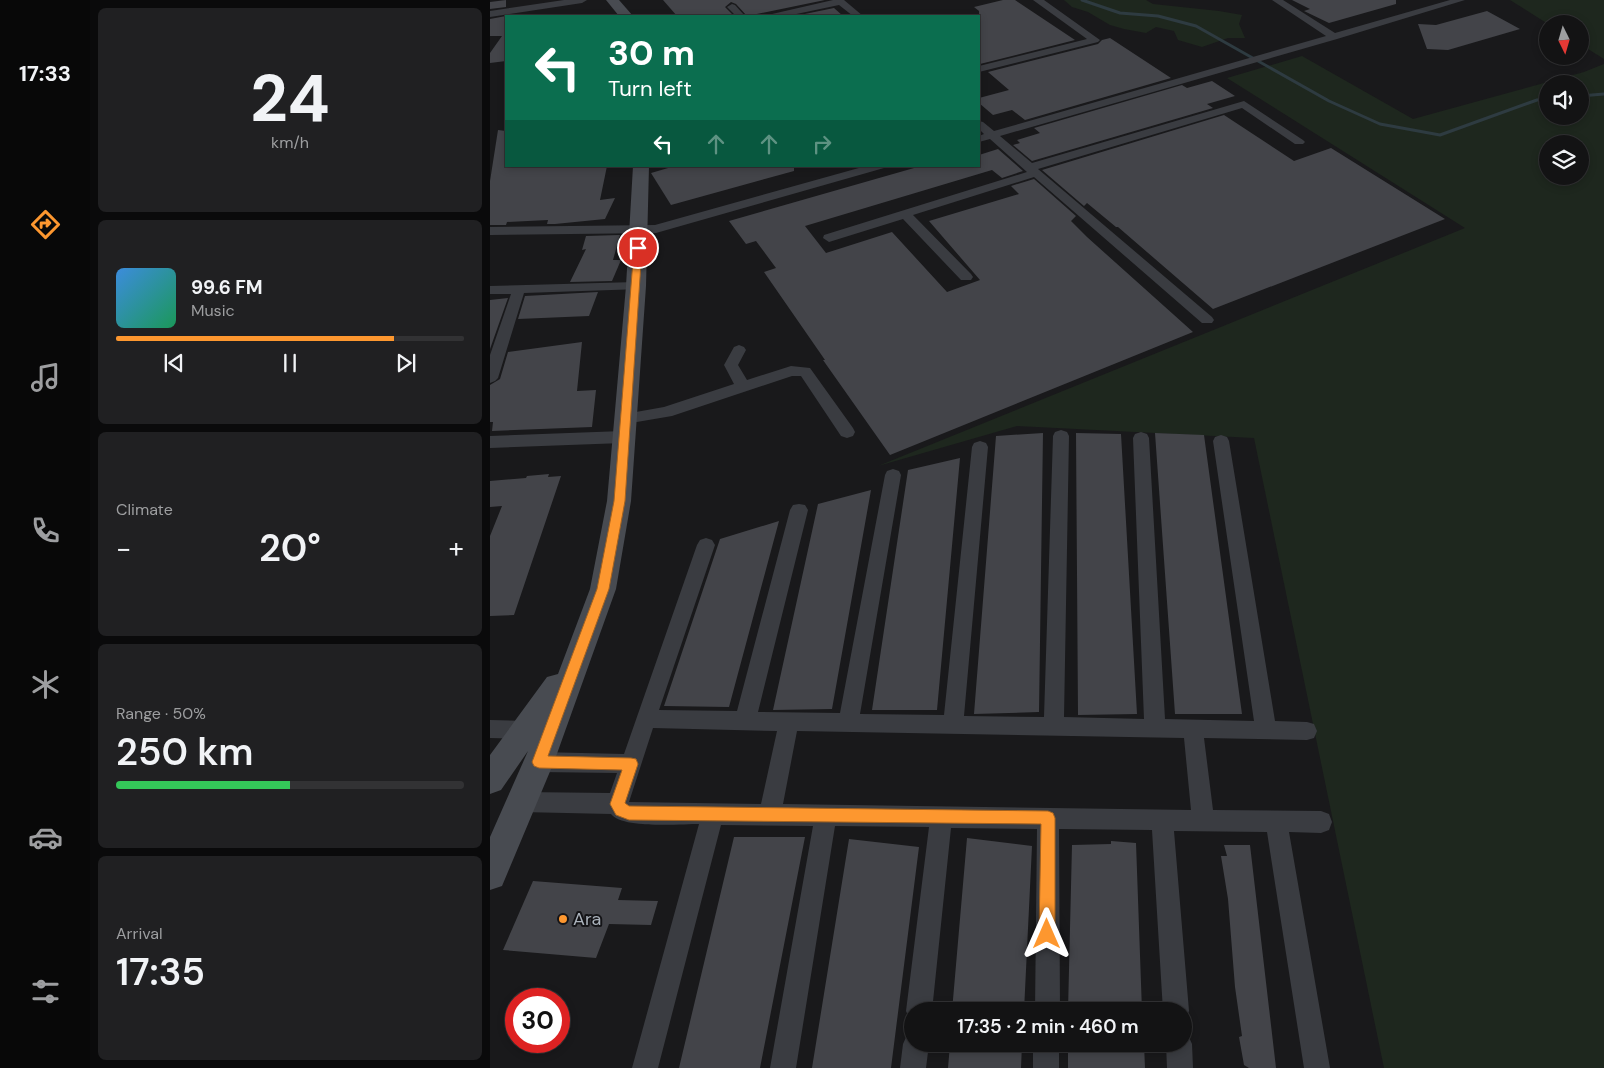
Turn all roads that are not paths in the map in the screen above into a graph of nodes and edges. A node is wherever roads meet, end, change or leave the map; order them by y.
1 (582, 0) edge
2 (612, 0) edge
3 (1038, 0) edge
4 (1276, 0) edge
5 (1435, 0) edge
6 (1460, 0) edge
7 (840, 1) edge
8 (732, 7) dead end
9 (490, 14) edge
10 (625, 15) edge
11 (740, 15) edge
12 (779, 15) edge
13 (857, 15) edge
14 (1324, 31) junction
15 (1334, 37) junction
16 (980, 69) edge
17 (1038, 110) dead end
18 (983, 129) edge
19 (1299, 142) dead end
20 (641, 167) edge
21 (838, 167) edge
22 (876, 167) edge
23 (1032, 170) junction
24 (905, 214) junction
25 (639, 229) junction
26 (490, 231) edge
27 (829, 238) dead end
28 (966, 277) dead end
29 (636, 286) junction
30 (519, 289) junction
31 (490, 290) edge
32 (1207, 320) dead end
33 (490, 333) edge
34 (506, 333) junction
35 (739, 350) dead end
36 (490, 378) edge
37 (743, 386) junction
38 (624, 428) junction
39 (847, 432) dead end
40 (1061, 436) dead end
41 (1141, 438) dead end
42 (1221, 441) dead end
43 (490, 442) edge
44 (980, 447) dead end
45 (893, 475) dead end
46 (800, 510) dead end
47 (706, 545) dead end
48 (646, 719) junction
49 (745, 720) junction
50 (789, 722) junction
51 (848, 723) junction
52 (953, 724) junction
53 (1054, 726) junction
54 (1155, 728) junction
55 (490, 729) edge
56 (1193, 729) junction
57 (538, 730) junction
58 (1266, 730) junction
59 (1307, 731) dead end
60 (539, 762) junction
61 (631, 764) junction
62 (490, 780) edge
63 (521, 802) junction
64 (617, 804) junction
65 (713, 814) junction
66 (826, 814) junction
67 (770, 815) junction
68 (941, 816) junction
69 (1048, 818) junction
70 (1162, 819) junction
71 (1203, 820) junction
72 (1276, 821) junction
73 (1321, 822) dead end
74 (490, 874) edge
75 (921, 1002) edge
76 (1047, 1002) edge
77 (1175, 1002) edge
78 (915, 1052) edge
79 (1046, 1052) edge
80 (1179, 1052) edge
81 (645, 1068) edge
82 (783, 1068) edge
83 (913, 1068) edge
84 (1046, 1068) edge
85 (1180, 1068) edge
86 (1317, 1068) edge

1 - 9 street
2 - 10 street
3 - 16 street
4 - 14 street
5 - 14 street
6 - 15 street
7 - 12 street
7 - 13 street
8 - 11 street
14 - 15 street
14 - 17 street
15 - 18 street
18 - 23 street
19 - 23 street
20 - 25 street
21 - 25 street
22 - 25 street
23 - 24 street
23 - 32 street
24 - 27 street
24 - 28 street
25 - 26 street
25 - 29 street
29 - 30 street
29 - 38 street
30 - 31 street
30 - 34 street
33 - 34 street
34 - 36 street
35 - 37 street
37 - 38 street
37 - 39 street
38 - 43 street
38 - 57 street
40 - 53 street
41 - 54 street
42 - 58 street
44 - 52 street
45 - 51 street
46 - 49 street
47 - 48 street
48 - 49 street
48 - 61 street
49 - 50 street
50 - 51 street
50 - 67 street
51 - 52 street
52 - 53 street
53 - 54 street
54 - 56 street
55 - 57 street
56 - 58 street
56 - 71 street
57 - 60 street
57 - 62 street
58 - 59 street
60 - 61 street
60 - 63 street
61 - 64 street
63 - 64 street
63 - 74 street
64 - 65 street
65 - 67 street
65 - 81 street
66 - 67 street
66 - 68 street
66 - 82 street
68 - 69 street
68 - 75 street
69 - 70 street
69 - 76 street
70 - 71 street
70 - 77 street
71 - 72 street
72 - 73 street
72 - 86 street
78 - 83 street
79 - 84 street
80 - 85 street

